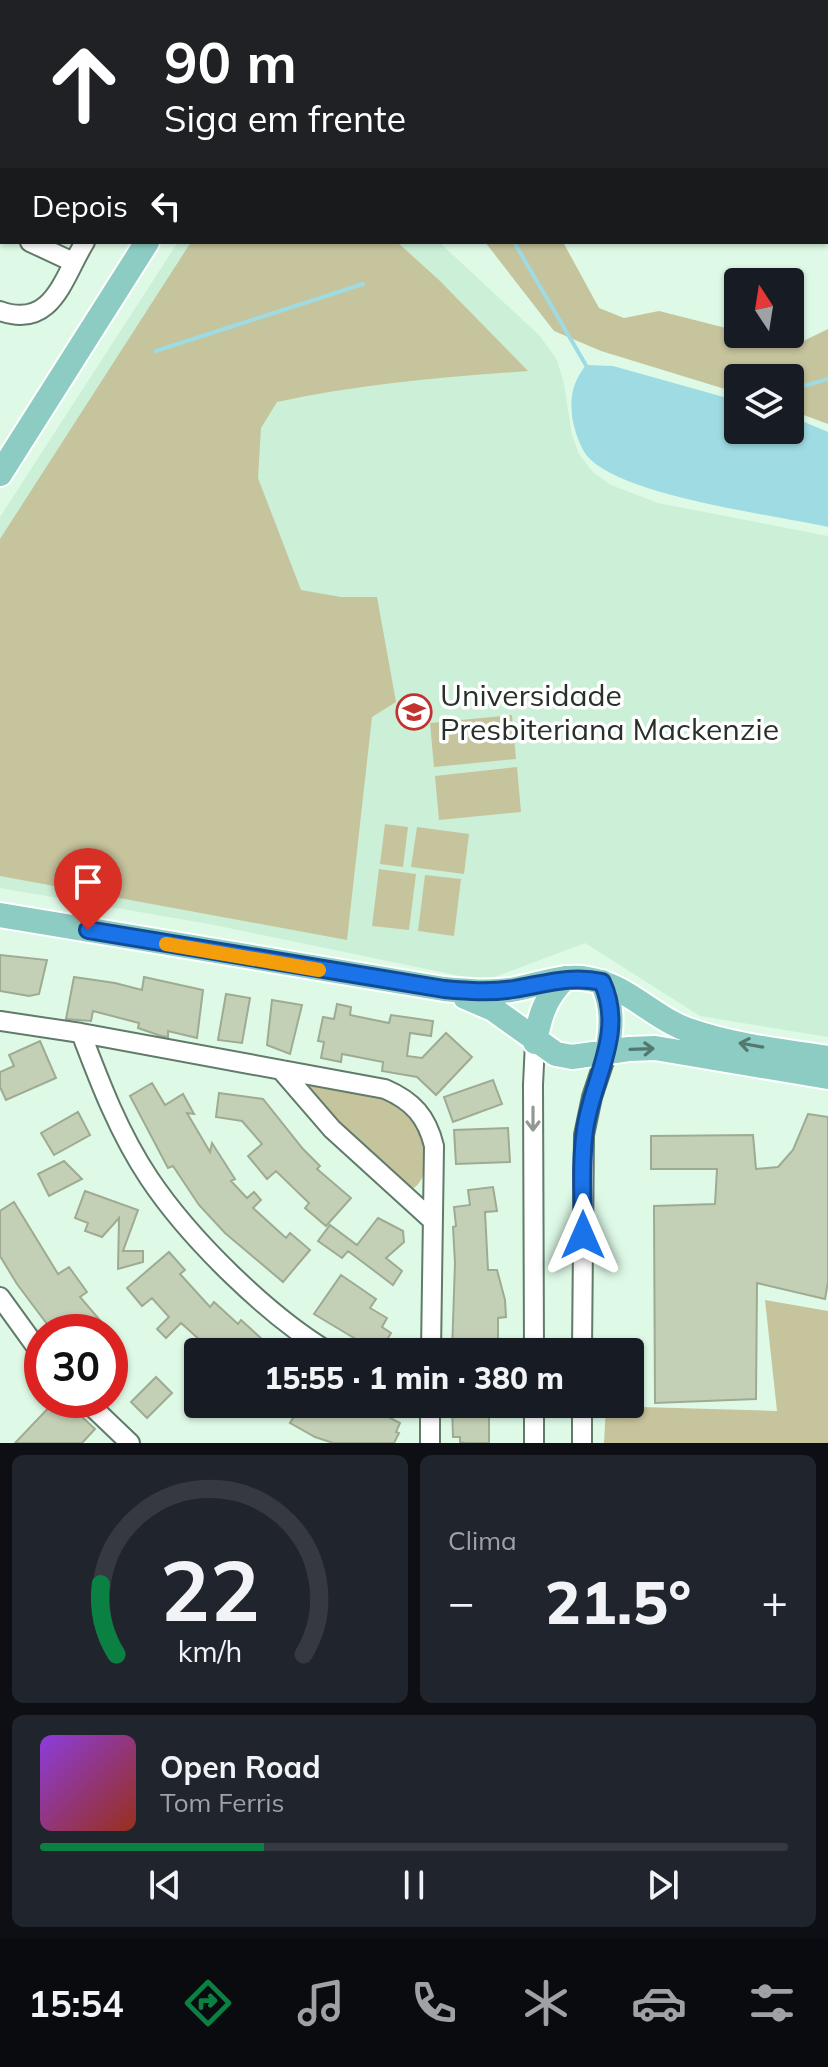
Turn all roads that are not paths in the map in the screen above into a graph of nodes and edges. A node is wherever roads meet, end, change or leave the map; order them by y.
1 (34, 244) edge
2 (84, 244) edge
3 (128, 244) edge
4 (146, 244) edge
5 (73, 262) junction
6 (0, 311) edge
7 (0, 446) edge
8 (0, 474) edge
9 (0, 915) edge
10 (565, 978) junction
11 (602, 982) junction
12 (444, 989) junction
13 (0, 1021) edge
14 (81, 1033) junction
15 (535, 1042) junction
16 (607, 1052) junction
17 (828, 1058) edge
18 (281, 1070) junction
19 (828, 1077) edge
20 (432, 1220) junction
21 (0, 1297) edge
22 (24, 1330) edge
23 (310, 1338) edge
24 (431, 1338) edge
25 (534, 1338) edge
26 (582, 1338) edge
27 (103, 1418) edge
28 (428, 1418) edge
29 (534, 1418) edge
30 (582, 1418) edge
31 (127, 1442) edge
32 (430, 1443) edge
33 (534, 1443) edge
34 (582, 1443) edge

1 - 5 street
2 - 5 street
3 - 7 main road
4 - 8 main road
5 - 6 street
9 - 12 main road
10 - 11 main road
10 - 12 main road
10 - 15 main road
11 - 16 main road
17 -> 11 main road
12 - 15 main road
13 - 14 street
14 - 18 street
14 - 23 street
15 - 16 main road
15 -> 25 street
16 -> 19 main road
16 - 26 street
18 - 20 street
18 - 20 street
20 - 24 street
21 - 22 street
27 - 31 street
28 - 32 street
29 - 33 street
30 - 34 street

